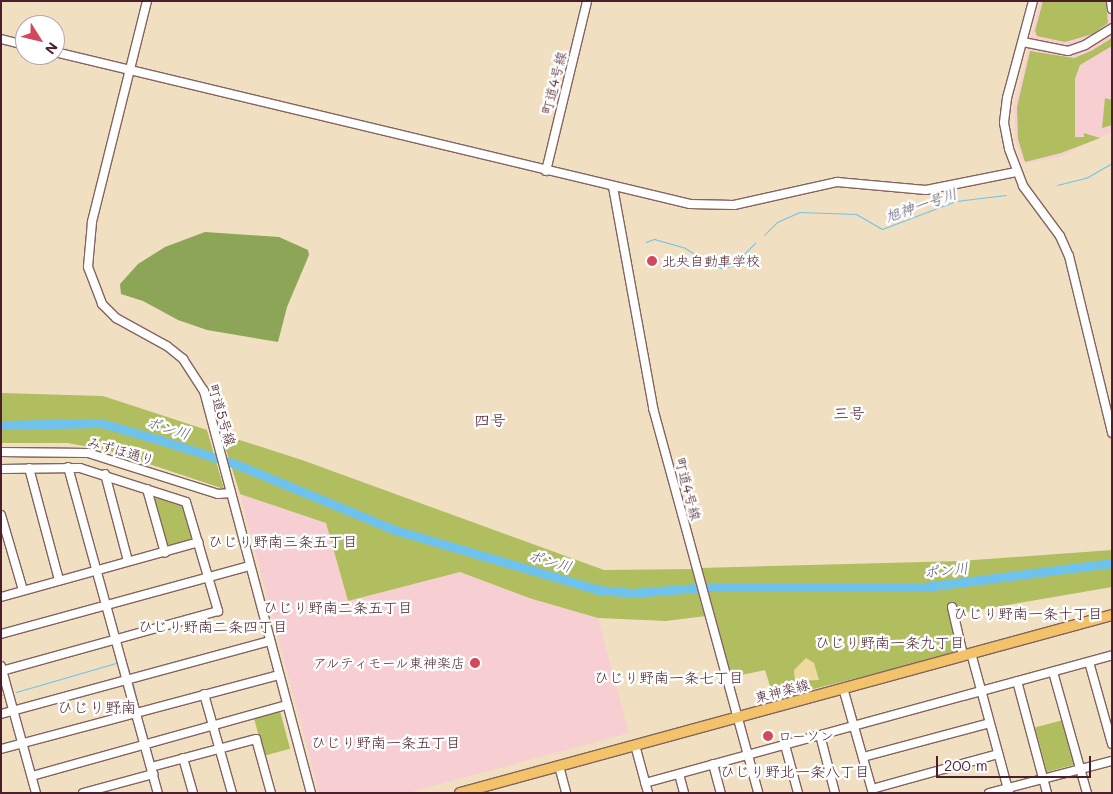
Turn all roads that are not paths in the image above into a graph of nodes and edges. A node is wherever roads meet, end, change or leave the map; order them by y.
1 (147, 1) edge
2 (587, 1) edge
3 (1033, 1) edge
4 (1111, 1) edge
5 (1112, 9) edge
6 (1112, 28) edge
7 (1, 39) edge
8 (15, 42) edge
9 (1024, 42) junction
10 (65, 54) edge
11 (131, 69) junction
12 (546, 171) junction
13 (1016, 172) junction
14 (613, 187) junction
15 (1112, 432) edge
16 (1, 452) edge
17 (68, 467) junction
18 (29, 468) junction
19 (1, 469) edge
20 (105, 474) junction
21 (147, 489) junction
22 (231, 493) junction
23 (1, 515) edge
24 (199, 542) junction
25 (165, 552) junction
26 (128, 561) junction
27 (249, 566) junction
28 (96, 570) junction
29 (209, 577) junction
30 (59, 580) junction
31 (23, 590) junction
32 (1, 597) edge
33 (106, 605) junction
34 (952, 607) dead end
35 (1112, 615) edge
36 (1, 634) edge
37 (116, 640) junction
38 (269, 641) junction
39 (967, 654) junction
40 (1112, 655) edge
41 (1089, 662) junction
42 (2, 669) edge
43 (1053, 672) junction
44 (278, 675) junction
45 (126, 680) junction
46 (1017, 681) junction
47 (843, 688) junction
48 (982, 692) junction
49 (204, 694) junction
50 (287, 705) junction
51 (14, 710) junction
52 (135, 713) junction
53 (1, 714) edge
54 (737, 717) junction
55 (990, 723) junction
56 (213, 726) junction
57 (854, 726) junction
58 (820, 735) junction
59 (23, 743) junction
60 (144, 744) junction
61 (1112, 744) edge
62 (635, 745) junction
63 (785, 745) junction
64 (1, 749) edge
65 (219, 749) junction
66 (998, 754) junction
67 (748, 755) junction
68 (863, 757) junction
69 (183, 758) junction
70 (1112, 761) edge
71 (713, 764) junction
72 (559, 766) junction
73 (1080, 769) junction
74 (152, 770) junction
75 (679, 774) junction
76 (32, 776) junction
77 (1044, 779) junction
78 (645, 783) junction
79 (1008, 790) edge
80 (872, 791) edge
81 (36, 793) edge
82 (83, 793) edge
83 (158, 793) edge
84 (193, 793) edge
85 (232, 793) edge
86 (272, 793) edge
87 (311, 793) edge
88 (460, 793) edge
89 (566, 793) edge
90 (648, 793) edge
91 (684, 793) edge
92 (721, 793) edge
93 (758, 793) edge
94 (798, 793) edge
95 (835, 793) edge
96 (989, 793) edge
97 (1048, 793) edge
98 (1086, 793) edge

1 - 11 street, 町道5号線
2 - 12 street, 町道4号線
3 - 9 street
4 - 5 street
6 - 9 street
7 - 8 street
9 - 13 street
10 - 11 street
11 - 12 street
11 - 22 street, 町道5号線
12 - 14 street
13 - 14 street
13 - 15 street
14 - 54 street, 町道4号線
16 - 22 street, みずほ通り
17 - 18 street
17 - 20 street
17 - 28 street
18 - 19 street
18 - 30 street
20 - 21 street
20 - 26 street
21 - 24 street
21 - 25 street
22 - 27 street, 町道5号線
23 - 31 street
24 - 25 street
24 - 29 street
25 - 26 street
26 - 28 street
27 - 29 street
27 - 38 street, 町道5号線
28 - 30 street
28 - 33 street
29 - 33 street
29 - 37 street
30 - 31 street
31 - 32 street
33 - 36 street
33 - 37 street
34 - 39 street
35 - 39 main road, 東神楽線
37 - 42 street
37 - 45 street
38 - 44 street, 町道5号線
38 - 45 street
39 - 47 main road, 東神楽線
39 - 48 street
40 - 41 street
41 - 43 street
41 - 61 street
42 - 51 street
43 - 46 street
43 - 73 street
44 - 49 street
44 - 50 street, 町道5号線
45 - 51 street
45 - 52 street
46 - 48 street
46 - 77 street
47 - 54 main road, 東神楽線
47 - 57 street
48 - 55 street
48 - 57 street
49 - 52 street
49 - 56 street
50 - 56 street
50 - 87 street, 町道5号線
51 - 53 street
51 - 59 street
52 - 59 street
52 - 60 street
54 - 62 main road, 東神楽線
54 - 67 street, 町道4号線
55 - 66 street
55 - 68 street
56 - 60 street
56 - 65 street
57 - 58 street
57 - 68 street
58 - 63 street
58 - 95 street
59 - 64 street
59 - 76 street
60 - 74 street
60 - 76 street
62 - 72 main road, 東神楽線
62 - 78 street
63 - 67 street
63 - 94 street
65 - 69 street
65 - 85 street
65 - 86 street
66 - 79 street
66 - 80 street
67 - 71 street
67 - 93 street, 町道4号線
68 - 80 street
69 - 74 street
69 - 84 street
70 - 73 street
71 - 75 street
71 - 92 street
72 - 88 main road, 東神楽線
72 - 89 street
73 - 77 street
73 - 98 street
74 - 82 street
74 - 83 street
75 - 78 street
75 - 91 street
76 - 81 street
77 - 79 street
77 - 97 street
78 - 90 street
79 - 96 street

